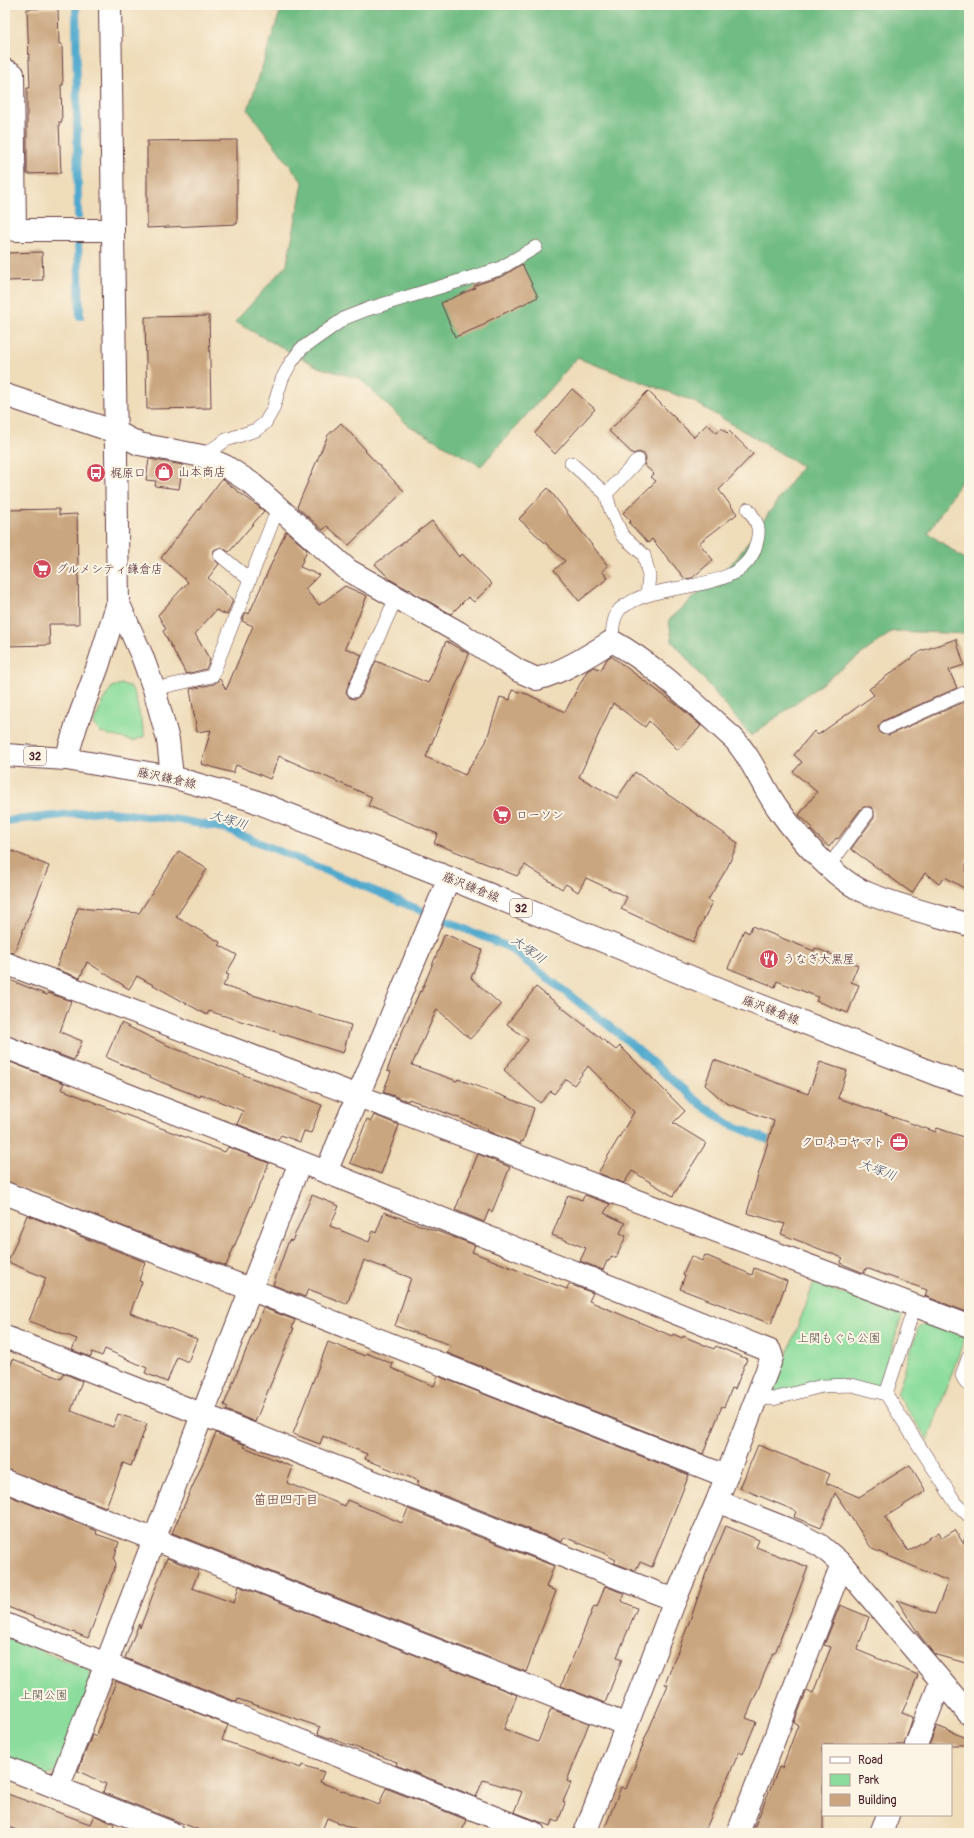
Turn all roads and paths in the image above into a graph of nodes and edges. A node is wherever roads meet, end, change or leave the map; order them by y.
1 (110, 5) edge
2 (5, 70) edge
3 (113, 230) junction
4 (536, 247) dead end
5 (5, 395) edge
6 (116, 432) junction
7 (202, 456) junction
8 (638, 460) dead end
9 (571, 463) dead end
10 (606, 494) junction
11 (278, 508) junction
12 (748, 509) dead end
13 (220, 556) dead end
14 (250, 580) junction
15 (647, 595) junction
16 (396, 598) junction
17 (118, 602) junction
18 (612, 641) junction
19 (154, 689) junction
20 (354, 691) dead end
21 (969, 691) edge
22 (886, 728) dead end
23 (5, 755) edge
24 (66, 759) junction
25 (172, 778) junction
26 (867, 814) dead end
27 (829, 866) junction
28 (449, 878) junction
29 (969, 925) edge
30 (5, 963) edge
31 (5, 1047) edge
32 (969, 1085) edge
33 (357, 1095) junction
34 (300, 1162) junction
35 (326, 1172) junction
36 (5, 1193) edge
37 (251, 1289) junction
38 (914, 1305) junction
39 (969, 1326) edge
40 (5, 1337) edge
41 (969, 1356) edge
42 (969, 1385) edge
43 (886, 1394) junction
44 (756, 1397) junction
45 (201, 1415) junction
46 (726, 1476) junction
47 (5, 1480) edge
48 (717, 1502) junction
49 (969, 1516) edge
50 (154, 1539) junction
51 (842, 1564) junction
52 (675, 1600) junction
53 (5, 1624) edge
54 (106, 1664) junction
55 (941, 1680) junction
56 (969, 1714) edge
57 (627, 1725) junction
58 (916, 1744) edge
59 (5, 1767) edge
60 (58, 1788) junction
61 (888, 1816) edge
62 (172, 1833) edge
63 (534, 1833) edge
64 (585, 1833) edge
65 (738, 1833) edge
66 (881, 1833) edge

1 - 3 street
2 - 3 street
3 - 6 street
4 - 7 lane
5 - 6 street
6 - 7 street
6 - 17 street
7 - 11 street
8 - 10 lane
9 - 10 lane
10 - 15 lane
11 - 14 lane
11 - 16 street
12 - 15 lane
13 - 14 lane
14 - 19 lane
15 - 18 lane
16 - 18 street
16 - 20 lane
17 - 19 street
17 - 24 street
18 - 27 street
19 - 25 street
21 - 22 lane
23 - 24 street, 藤沢鎌倉線 / 32
24 - 25 street, 藤沢鎌倉線 / 32
25 - 28 street, 藤沢鎌倉線 / 32
26 - 27 lane
27 - 29 street
28 - 32 street, 藤沢鎌倉線 / 32
28 - 33 street
30 - 33 street
31 - 34 street
33 - 35 street
33 - 38 street
34 - 35 street
34 - 37 street
35 - 44 street
36 - 37 street
37 - 45 street
37 - 46 street
38 - 39 street
38 - 43 lane
40 - 45 street
41 - 42 lane
43 - 44 lane
43 - 49 lane
44 - 46 street
45 - 50 street
45 - 52 street
46 - 48 street
47 - 50 street
48 - 51 street
48 - 52 street
50 - 54 street
50 - 57 street
51 - 55 street
51 - 65 street
52 - 57 street
53 - 54 street
54 - 60 street
54 - 63 street
55 - 56 street
55 - 58 street
57 - 64 street
59 - 60 street
60 - 62 street
61 - 66 street

